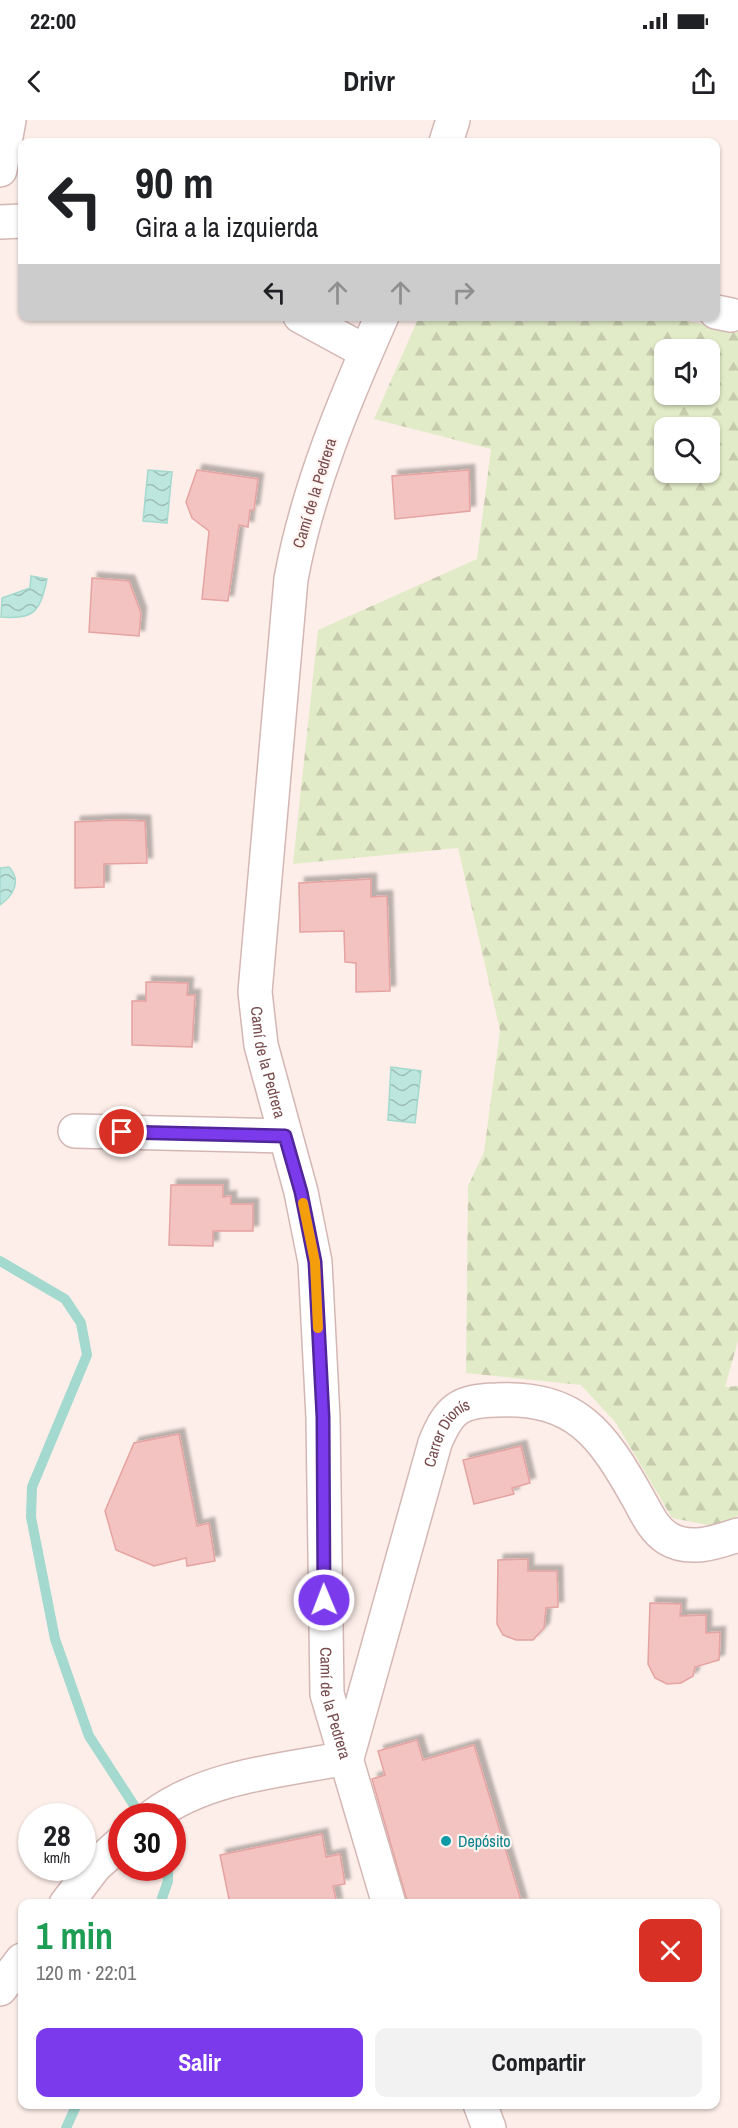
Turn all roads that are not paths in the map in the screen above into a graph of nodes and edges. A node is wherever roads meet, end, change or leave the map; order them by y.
1 (9, 120) edge
2 (453, 120) edge
3 (447, 138) edge
4 (0, 170) edge
5 (18, 221) edge
6 (0, 222) edge
7 (309, 321) edge
8 (380, 321) edge
9 (366, 352) junction
10 (75, 1131) dead end
11 (285, 1136) junction
12 (738, 1535) edge
13 (347, 1758) junction
14 (172, 1803) edge
15 (108, 1854) edge
16 (70, 1899) edge
17 (388, 1899) edge
18 (18, 1965) edge
19 (0, 1989) edge
20 (482, 2109) edge
21 (489, 2128) edge

1 - 4 street
2 - 3 street
5 - 6 street
7 - 9 street
8 - 9 street, Camí de la Pedrera
9 - 11 street, Camí de la Pedrera
10 - 11 street
11 - 13 street, Camí de la Pedrera
12 - 13 street, Carrer Dionís
13 - 14 street, Camí de la Pedrera
13 - 17 street
15 - 16 street
18 - 19 street
20 - 21 street

